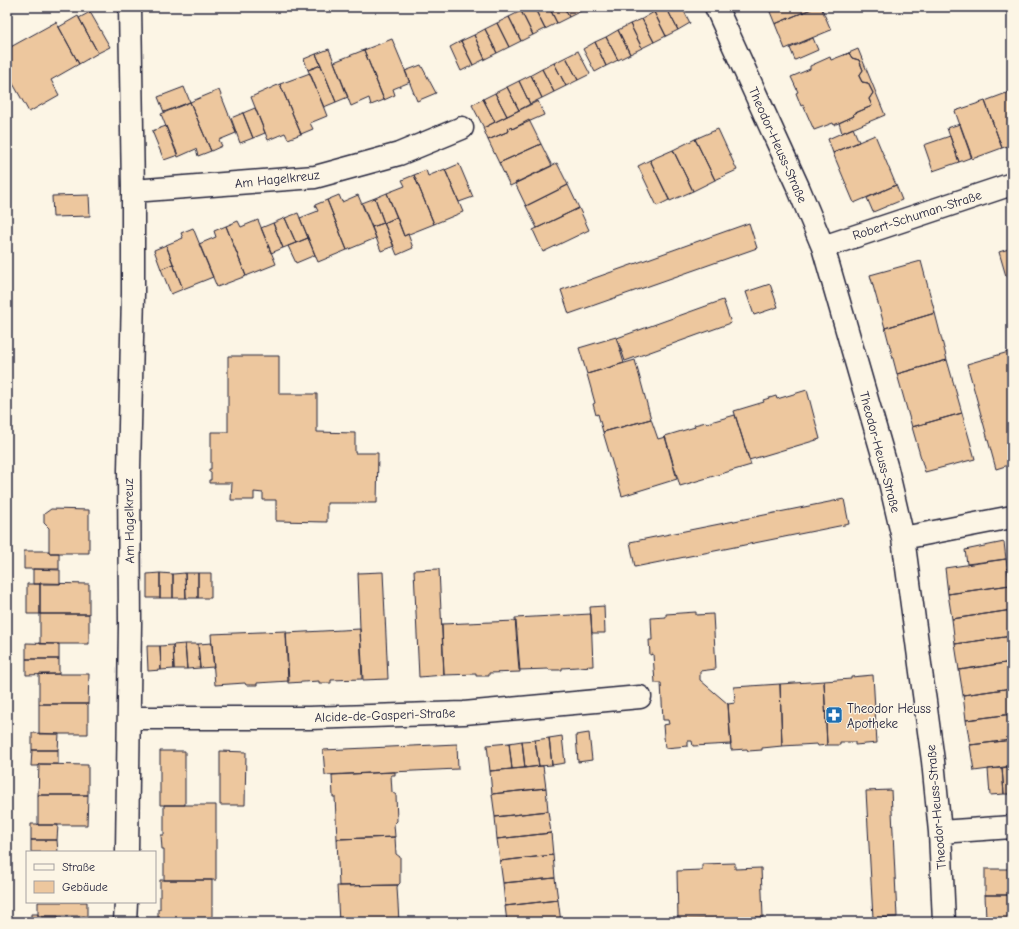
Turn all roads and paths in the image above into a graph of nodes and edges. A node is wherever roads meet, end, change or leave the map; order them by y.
1 (130, 7) edge
2 (716, 7) edge
3 (462, 128) dead end
4 (1012, 184) edge
5 (133, 190) junction
6 (823, 246) junction
7 (1012, 517) edge
8 (903, 538) junction
9 (640, 697) dead end
10 (130, 718) junction
11 (1012, 827) edge
12 (940, 832) junction
13 (127, 851) edge
14 (126, 903) edge
15 (125, 922) edge
16 (944, 922) edge

1 - 5 street, Am Hagelkreuz
2 - 6 street, Theodor-Heuss-Straße
3 - 5 street, Am Hagelkreuz
4 - 6 street, Robert-Schuman-Straße
5 - 10 street, Am Hagelkreuz
6 - 8 street, Theodor-Heuss-Straße
7 - 8 street
8 - 12 street, Theodor-Heuss-Straße
9 - 10 street, Alcide-de-Gasperi-Straße
10 - 13 street, Am Hagelkreuz
11 - 12 street
12 - 16 street, Theodor-Heuss-Straße
14 - 15 street

